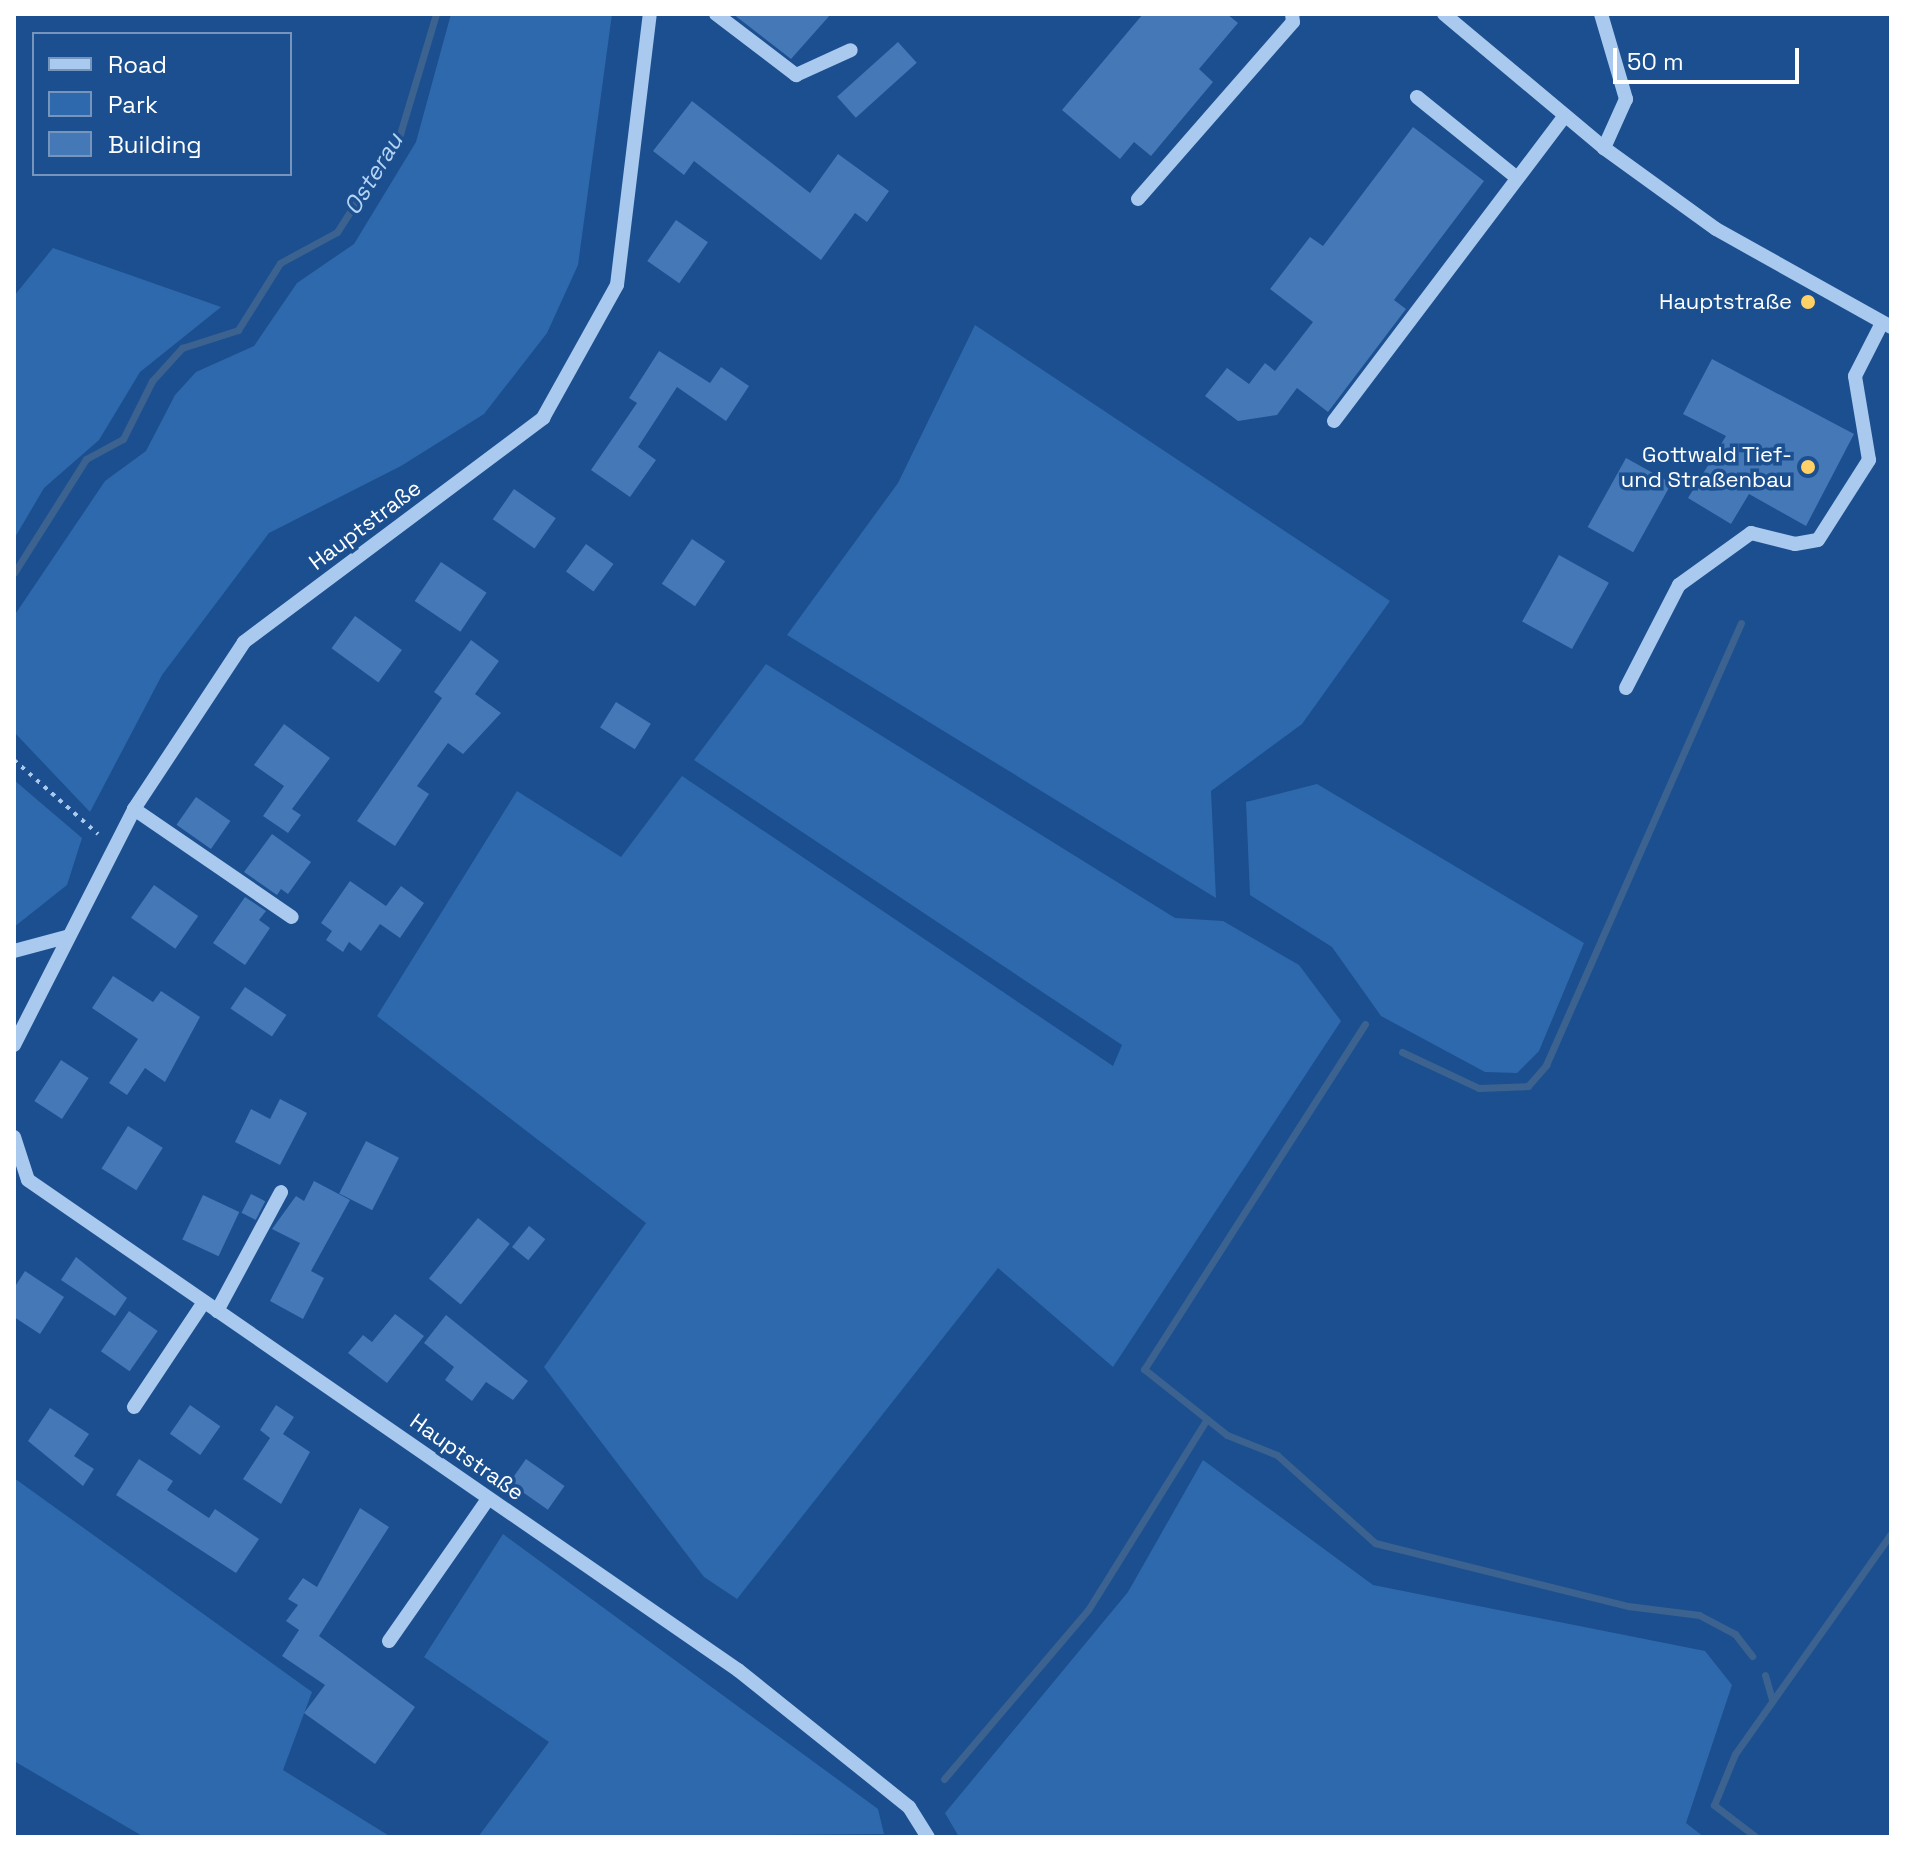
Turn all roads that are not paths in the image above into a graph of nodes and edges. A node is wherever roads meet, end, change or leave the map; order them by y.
1 (650, 14) edge
2 (716, 14) edge
3 (1292, 14) edge
4 (1444, 14) edge
5 (1601, 14) edge
6 (851, 50) dead end
7 (1417, 97) dead end
8 (1565, 116) junction
9 (1604, 148) junction
10 (1517, 178) junction
11 (1138, 199) dead end
12 (1887, 325) edge
13 (1334, 421) dead end
14 (1626, 688) dead end
15 (134, 809) junction
16 (292, 917) dead end
17 (66, 937) junction
18 (14, 951) edge
19 (14, 1045) edge
20 (14, 1137) edge
21 (281, 1192) dead end
22 (211, 1307) junction
23 (134, 1407) dead end
24 (488, 1499) junction
25 (389, 1641) dead end
26 (928, 1837) edge

1 - 15 street, Hauptstraße
2 - 6 street
3 - 11 street
4 - 8 street
5 - 9 street
7 - 10 street
8 - 9 street
8 - 10 street
9 - 12 street
10 - 13 street
12 - 14 street
15 - 16 street
15 - 17 street, Hauptstraße
17 - 18 street
17 - 19 street, Hauptstraße
20 - 22 street, Hauptstraße
21 - 22 street
22 - 23 street
22 - 24 street, Hauptstraße
24 - 25 street
24 - 26 street, Hauptstraße

